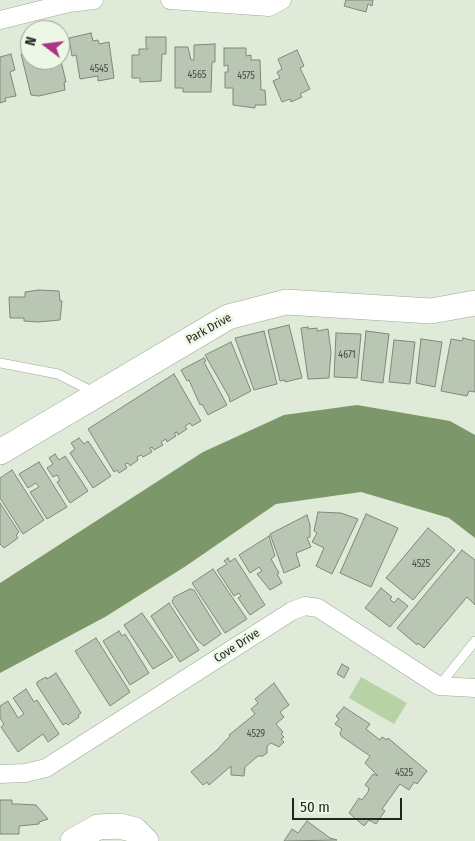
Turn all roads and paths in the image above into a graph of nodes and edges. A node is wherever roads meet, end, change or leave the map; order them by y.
1 (94, 0) edge
2 (170, 0) edge
3 (282, 0) edge
4 (0, 20) edge
5 (475, 303) edge
6 (0, 363) edge
7 (98, 394) junction
8 (0, 452) edge
9 (475, 641) edge
10 (439, 686) junction
11 (475, 688) edge
12 (0, 774) edge
13 (72, 841) edge
14 (146, 841) edge

1 - 4 street
2 - 3 street
5 - 7 street, Park Drive
6 - 7 lane
7 - 8 street, Park Drive
9 - 10 lane
10 - 11 street, Cove Drive
10 - 12 street, Cove Drive
13 - 14 street

